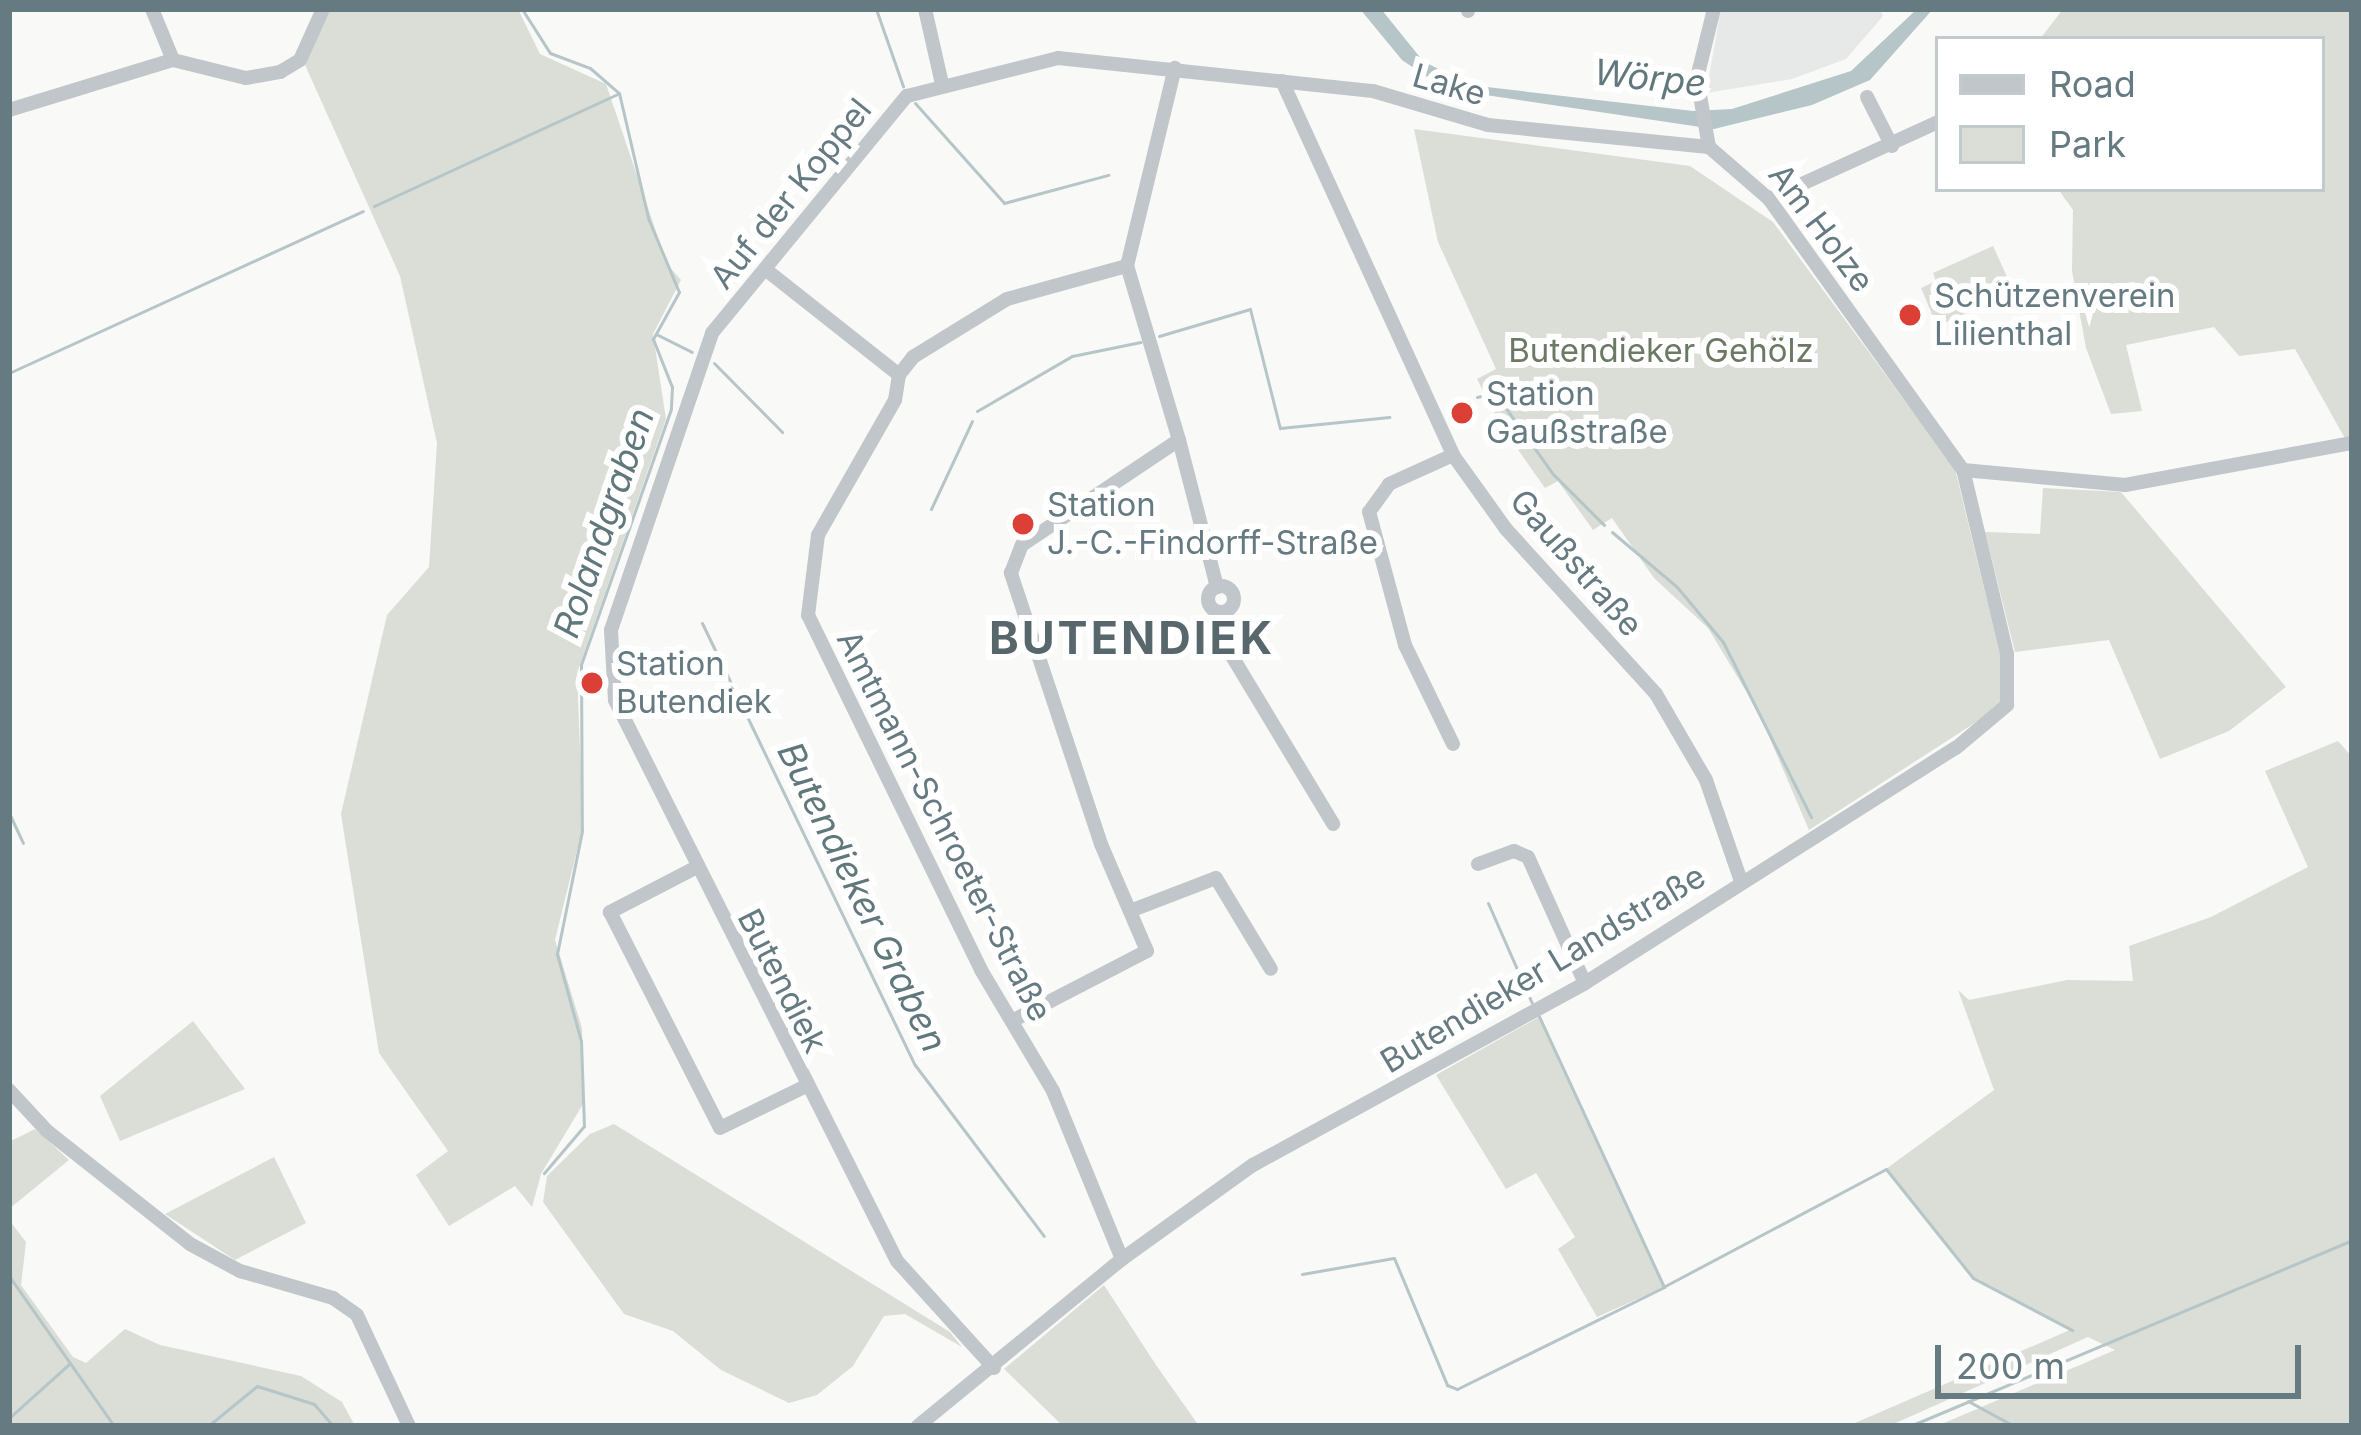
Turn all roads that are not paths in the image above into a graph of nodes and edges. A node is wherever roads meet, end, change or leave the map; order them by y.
1 (152, 9) edge
2 (323, 9) edge
3 (926, 9) edge
4 (1714, 9) edge
5 (173, 60) junction
6 (1175, 68) junction
7 (1282, 81) junction
8 (942, 84) junction
9 (1867, 97) dead end
10 (9, 110) edge
11 (1935, 124) edge
12 (1708, 140) junction
13 (1892, 146) junction
14 (1769, 199) junction
15 (1127, 266) junction
16 (765, 268) junction
17 (899, 375) junction
18 (1179, 440) junction
19 (2352, 443) edge
20 (1454, 455) junction
21 (1963, 470) junction
22 (624, 582) joint
23 (1453, 744) dead end
24 (1333, 824) dead end
25 (1478, 864) dead end
26 (695, 868) junction
27 (1741, 881) junction
28 (1130, 911) junction
29 (1270, 969) dead end
30 (1585, 983) junction
31 (1012, 1021) junction
32 (806, 1086) junction
33 (9, 1090) edge
34 (1122, 1259) junction
35 (994, 1368) junction
36 (409, 1426) edge
37 (918, 1426) edge

1 - 5 street
2 - 5 street
3 - 8 street
4 - 12 street
5 - 10 street
6 - 7 street, Lake
6 - 8 street, Auf der Koppel
6 - 15 street
7 - 12 street, Lake
7 - 20 street, Gaußstraße
8 - 16 street, Auf der Koppel
9 - 13 street
11 - 13 street
12 - 14 street, Am Holze
13 - 14 street
14 - 21 street, Am Holze
15 - 17 street
15 - 18 street
16 - 17 street
16 - 22 street, Auf der Koppel
17 - 31 street, Amtmann-Schroeter-Straße
18 - 24 street
18 - 28 street
19 - 21 street
20 - 23 street
20 - 27 street, Gaußstraße
21 - 27 street, Butendieker Landstraße
22 - 26 street, Butendiek
25 - 30 street
26 - 32 street, Butendiek
26 - 32 street
27 - 30 street, Butendieker Landstraße
28 - 29 street
28 - 31 street
30 - 34 street, Butendieker Landstraße
31 - 34 street, Amtmann-Schroeter-Straße
32 - 35 street, Butendiek
33 - 36 street
34 - 35 street, Butendieker Landstraße
35 - 37 street, Butendieker Landstraße

